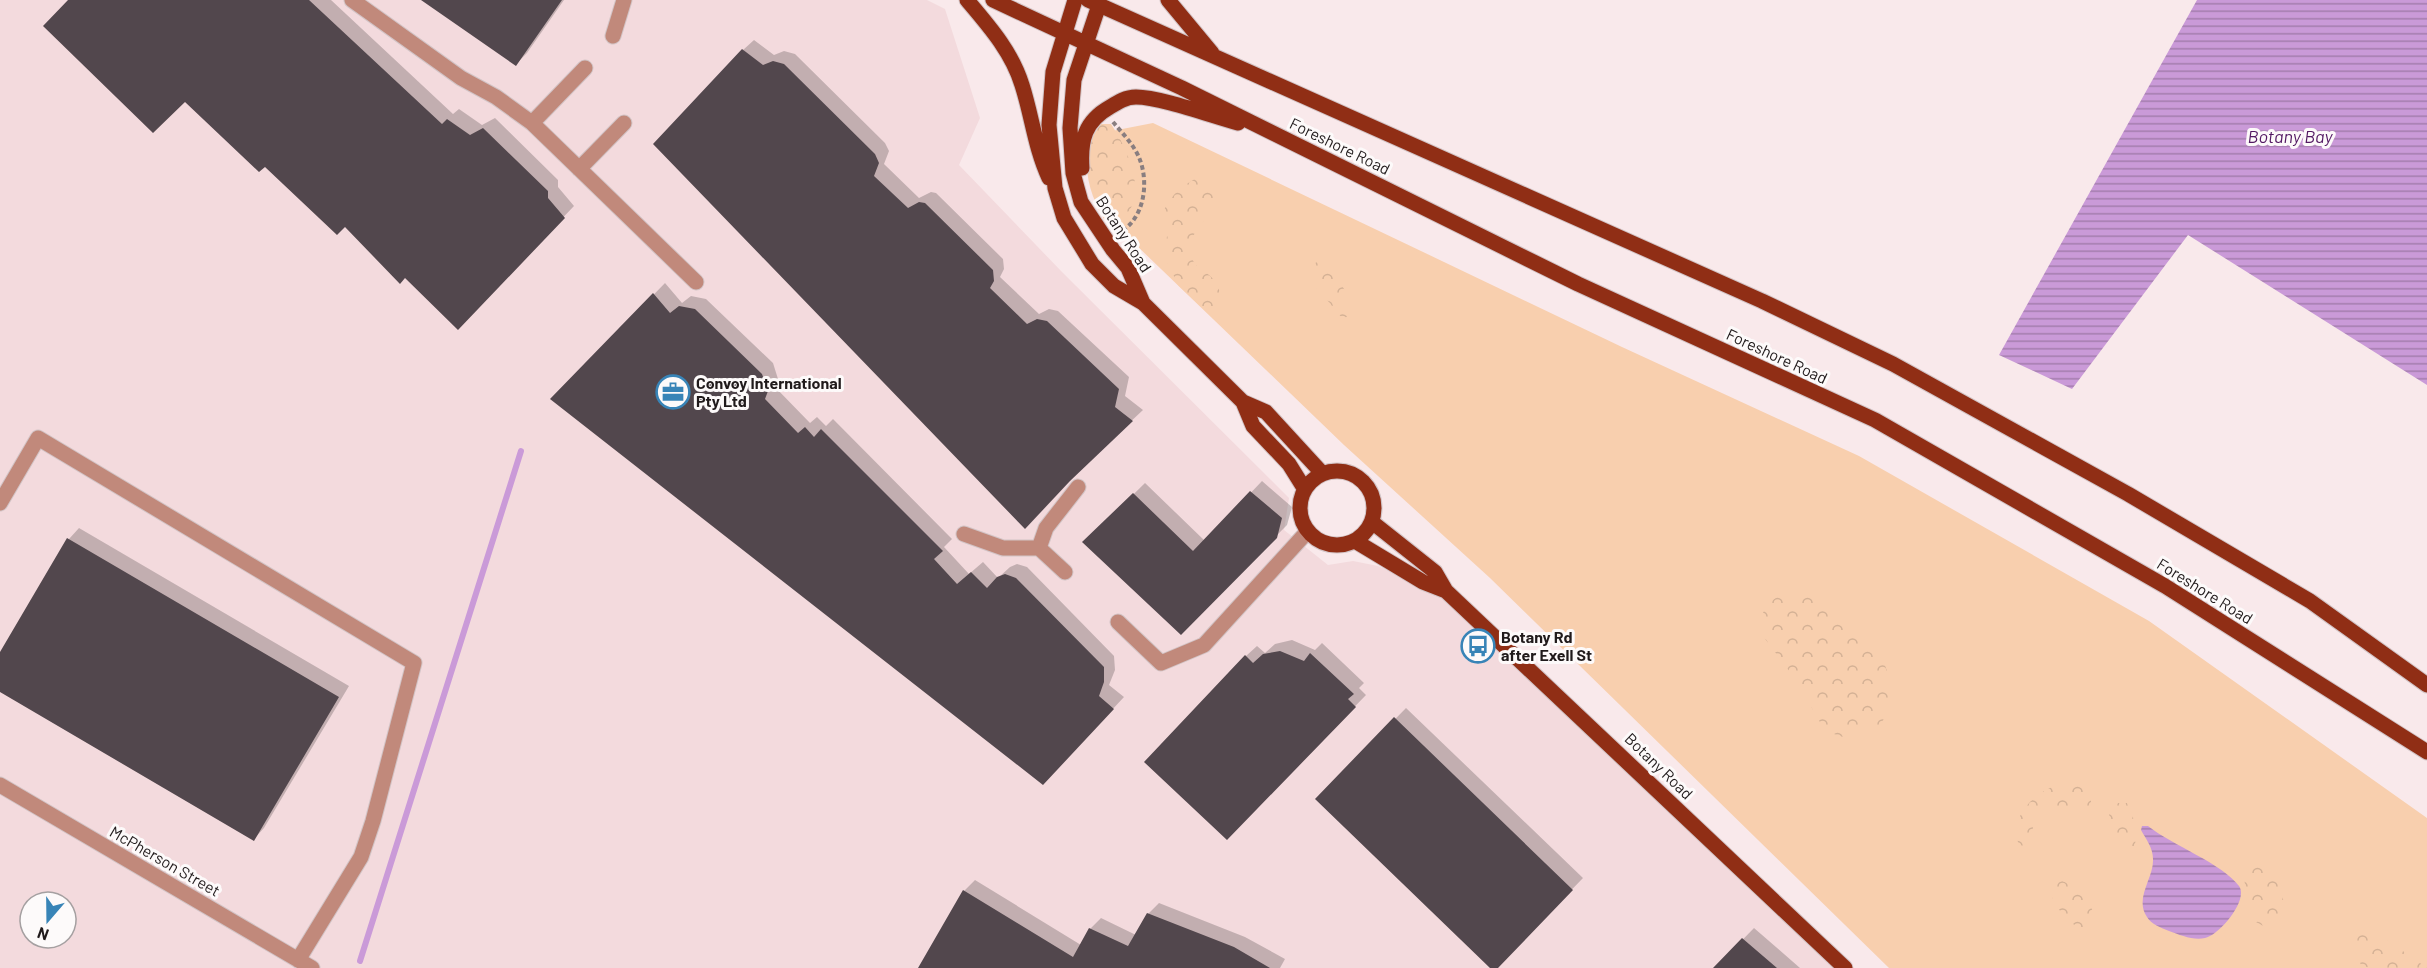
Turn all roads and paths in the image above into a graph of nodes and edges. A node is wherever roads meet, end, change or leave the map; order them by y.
1 (352, 0) edge
2 (624, 0) edge
3 (967, 0) edge
4 (993, 0) edge
5 (1075, 0) edge
6 (1168, 0) edge
7 (1096, 2) edge
8 (1064, 32) junction
9 (613, 36) dead end
10 (1086, 42) junction
11 (1215, 57) junction
12 (585, 68) dead end
13 (1113, 122) dead end
14 (532, 123) junction
15 (624, 123) dead end
16 (1269, 132) junction
17 (579, 169) junction
18 (1054, 188) junction
19 (1104, 237) junction
20 (696, 282) dead end
21 (1143, 303) junction
22 (1243, 402) junction
23 (1322, 473) junction
24 (1078, 487) dead end
25 (1305, 488) junction
26 (0, 503) edge
27 (1372, 522) junction
28 (1307, 532) junction
29 (964, 534) dead end
30 (1354, 541) junction
31 (1039, 548) junction
32 (1065, 572) dead end
33 (1446, 591) junction
34 (1118, 622) dead end
35 (2427, 685) edge
36 (2427, 752) edge
37 (0, 785) edge
38 (298, 960) junction
39 (312, 968) edge
40 (1845, 968) edge

1 - 14 street
2 - 9 street
3 - 18 main road
4 - 8 main road
5 - 8 main road, Botany Road
6 - 11 main road
7 - 10 main road, Botany Road
7 - 11 main road, Foreshore Road
8 - 10 main road
8 - 18 main road, Botany Road
10 - 16 main road, Foreshore Road
10 - 19 main road, Botany Road
11 - 35 main road, Foreshore Road
12 - 14 street
13 - 19 path
14 - 17 street
15 - 17 street
16 - 19 main road
16 - 36 main road, Foreshore Road
17 - 20 street
18 - 21 main road, Botany Road
19 - 21 main road, Botany Road
21 - 22 main road, Botany Road
22 - 23 main road, Botany Road
22 - 25 main road, Botany Road
23 - 25 main road
23 - 27 main road
24 - 31 street
25 - 28 main road
26 - 38 street
27 - 30 main road
27 - 33 main road, Botany Road
28 - 30 main road
28 - 34 street
29 - 31 street
30 - 33 main road, Botany Road
31 - 32 street
33 - 40 main road, Botany Road
37 - 38 street, McPherson Street
38 - 39 street, McPherson Street

